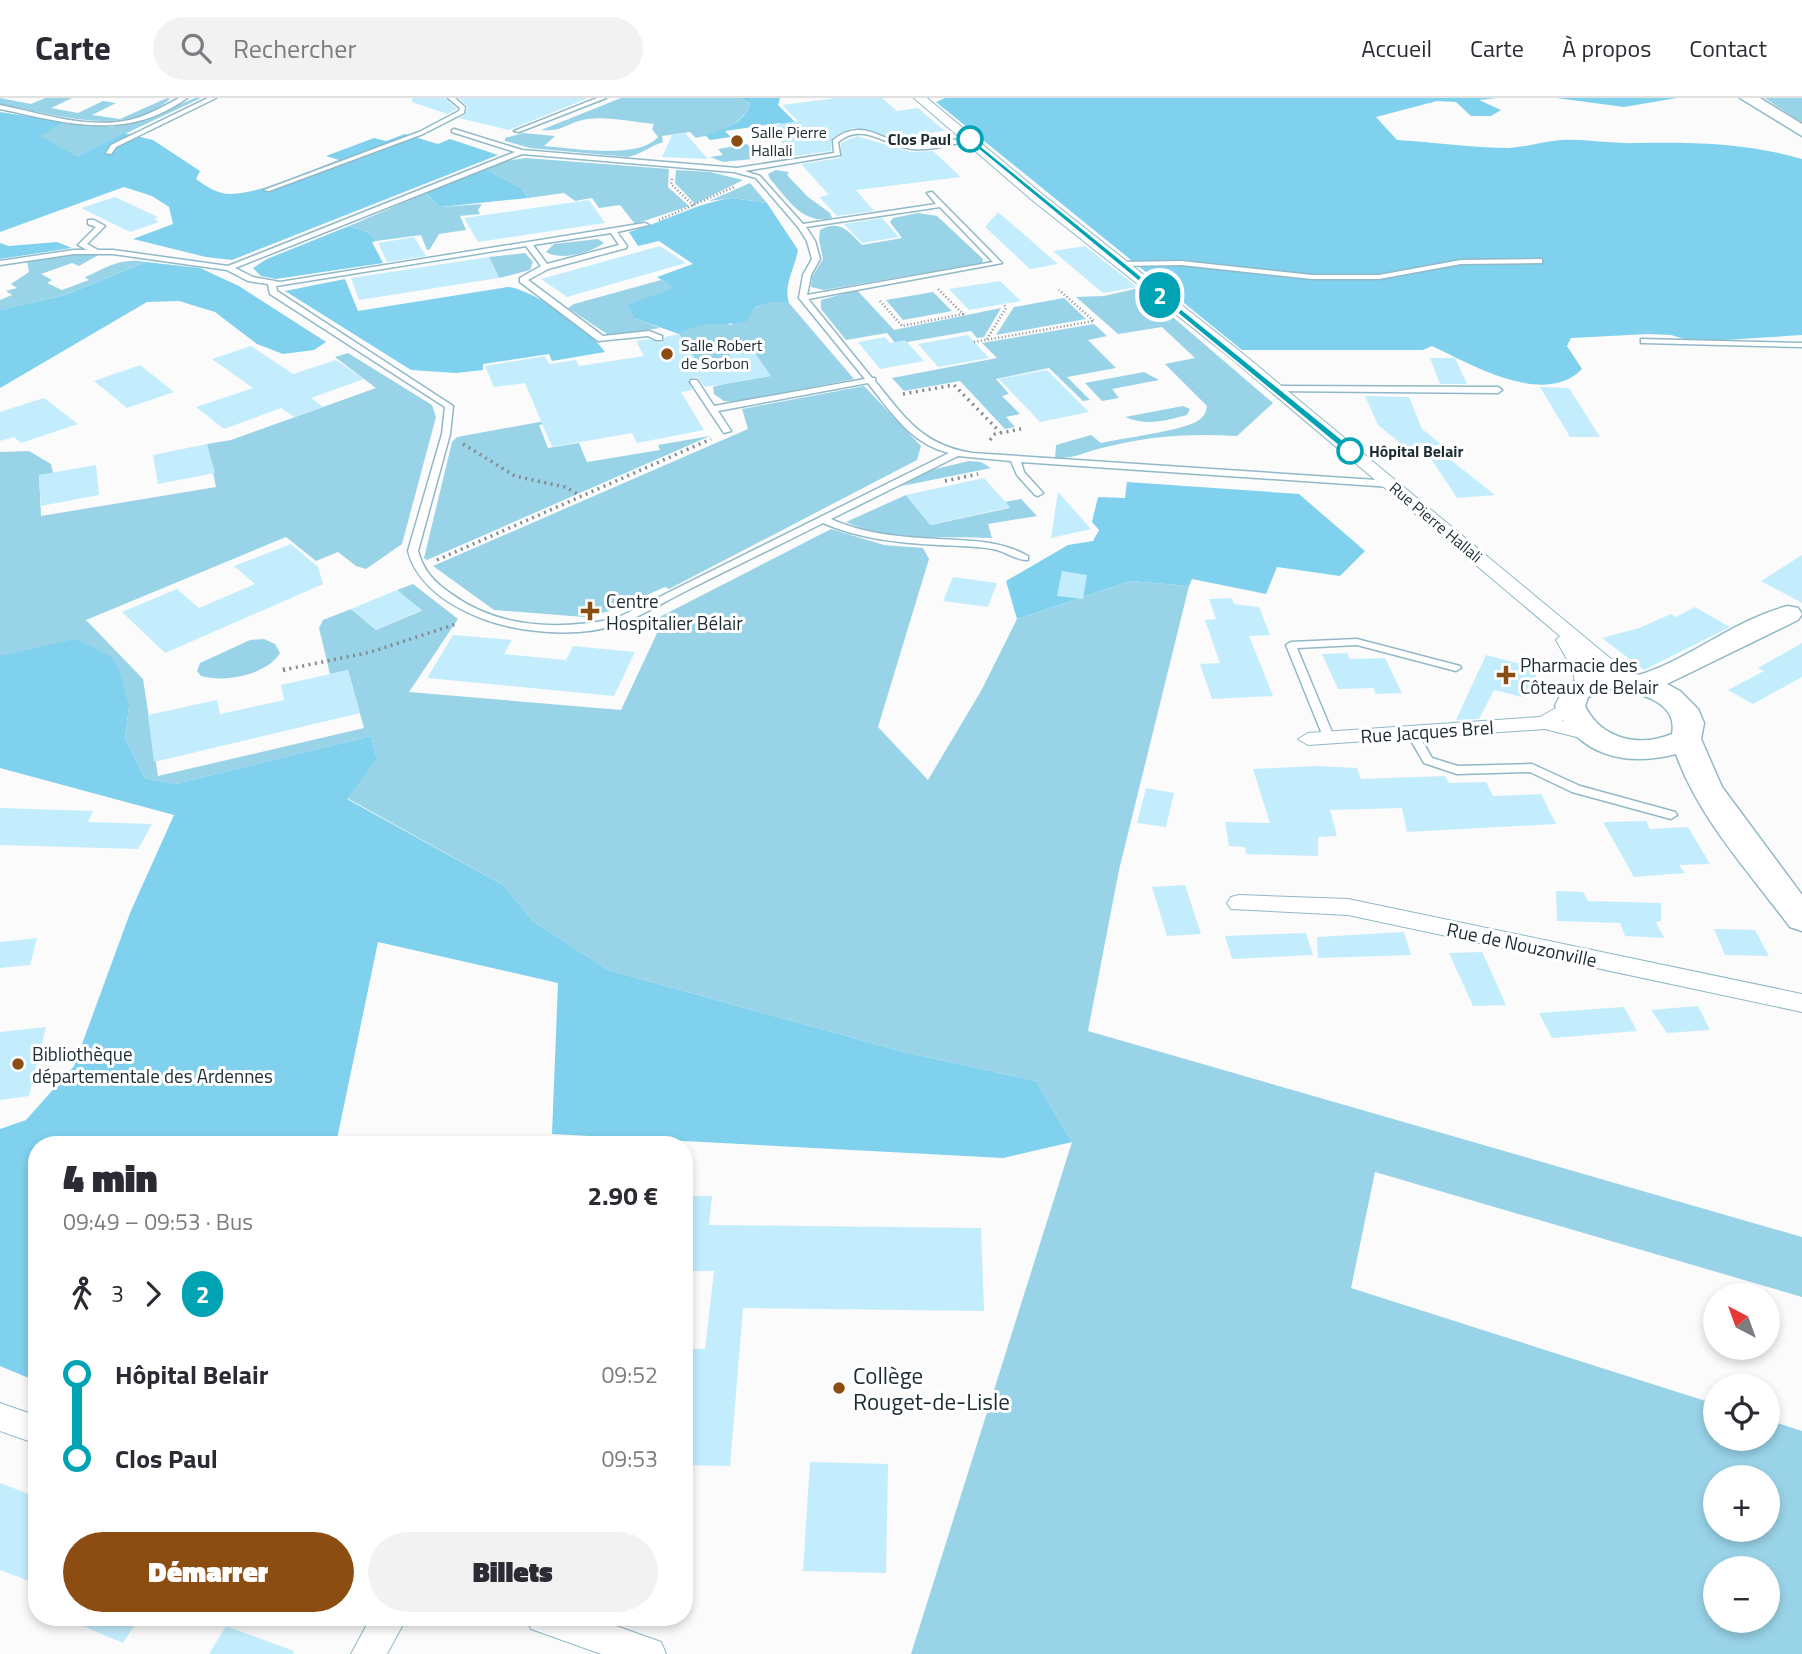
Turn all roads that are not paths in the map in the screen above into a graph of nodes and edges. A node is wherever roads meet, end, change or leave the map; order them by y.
1 (184, 98) edge
2 (213, 98) edge
3 (452, 98) edge
4 (603, 98) edge
5 (920, 98) edge
6 (1748, 98) edge
7 (0, 107) edge
8 (454, 131) dead end
9 (517, 131) dead end
10 (1802, 131) edge
11 (970, 139) junction
12 (522, 152) junction
13 (110, 153) dead end
14 (735, 170) junction
15 (267, 190) dead end
16 (930, 193) dead end
17 (941, 205) junction
18 (91, 222) dead end
19 (645, 225) road end
20 (801, 226) junction
21 (613, 230) junction
22 (528, 244) junction
23 (98, 252) junction
24 (1539, 261) dead end
25 (0, 263) edge
26 (1121, 264) junction
27 (545, 267) junction
28 (229, 268) junction
29 (272, 284) junction
30 (803, 298) junction
31 (659, 338) dead end
32 (1644, 341) dead end
33 (1802, 345) edge
34 (872, 380) junction
35 (694, 382) dead end
36 (1276, 389) junction
37 (1498, 390) dead end
38 (712, 409) junction
39 (727, 432) road end
40 (955, 454) junction
41 (1015, 459) junction
42 (1391, 484) junction
43 (1038, 493) dead end
44 (822, 519) junction
45 (1025, 558) dead end
46 (1795, 610) edge
47 (1559, 628) junction
48 (1456, 668) dead end
49 (1633, 683) junction
50 (1577, 697) junction
51 (1682, 708) junction
52 (1545, 723) junction
53 (1412, 732) junction
54 (1596, 736) junction
55 (1318, 738) joint
56 (1686, 739) junction
57 (1644, 751) junction
58 (1671, 815) dead end
59 (1732, 825) junction
60 (1239, 903) dead end
61 (1802, 919) edge
62 (1802, 1003) edge
63 (0, 1417) edge
64 (28, 1427) edge
65 (385, 1626) edge
66 (569, 1626) edge
67 (368, 1654) edge
68 (649, 1654) edge

1 - 7 lane
2 - 13 lane
3 - 15 lane
4 - 9 lane
5 - 11 street, Rue Pierre Hallali
6 - 10 main road
8 - 12 lane
11 - 14 lane
11 - 26 street, Rue Pierre Hallali
12 - 14 lane
12 - 28 lane
14 - 20 lane
16 - 17 lane
17 - 20 lane
17 - 30 lane
18 - 23 lane
19 - 21 lane
20 - 30 lane
21 - 22 lane
21 - 27 lane
22 - 27 lane
22 - 29 lane
23 - 25 lane
23 - 28 lane
24 - 26 lane
26 - 36 street, Rue Pierre Hallali
27 - 31 lane
28 - 29 lane
29 - 44 lane
30 - 34 lane
32 - 33 lane
34 - 38 lane
34 - 40 lane
35 - 38 lane
36 - 37 lane
36 - 42 street, Rue Pierre Hallali
38 - 39 lane
40 - 41 lane
40 - 44 lane
41 - 42 lane
41 - 43 lane
42 - 47 street, Rue Pierre Hallali
44 - 45 lane
46 - 49 main road
46 - 51 main road
47 - 49 street, Rue Pierre Hallali
47 - 50 street, Rue Pierre Hallali
48 - 55 lane
49 - 50 main road
49 - 51 main road
50 - 52 street
50 - 54 main road
51 - 56 main road
52 - 53 street, Rue Jacques Brel
52 - 54 street, Rue Jacques Brel
53 - 55 street, Rue Jacques Brel
53 - 58 lane
54 - 57 main road
56 - 57 main road
56 - 59 main road
57 - 59 main road
59 - 61 main road
60 - 62 street, Rue de Nouzonville
63 - 64 street
65 - 67 street
66 - 68 street

